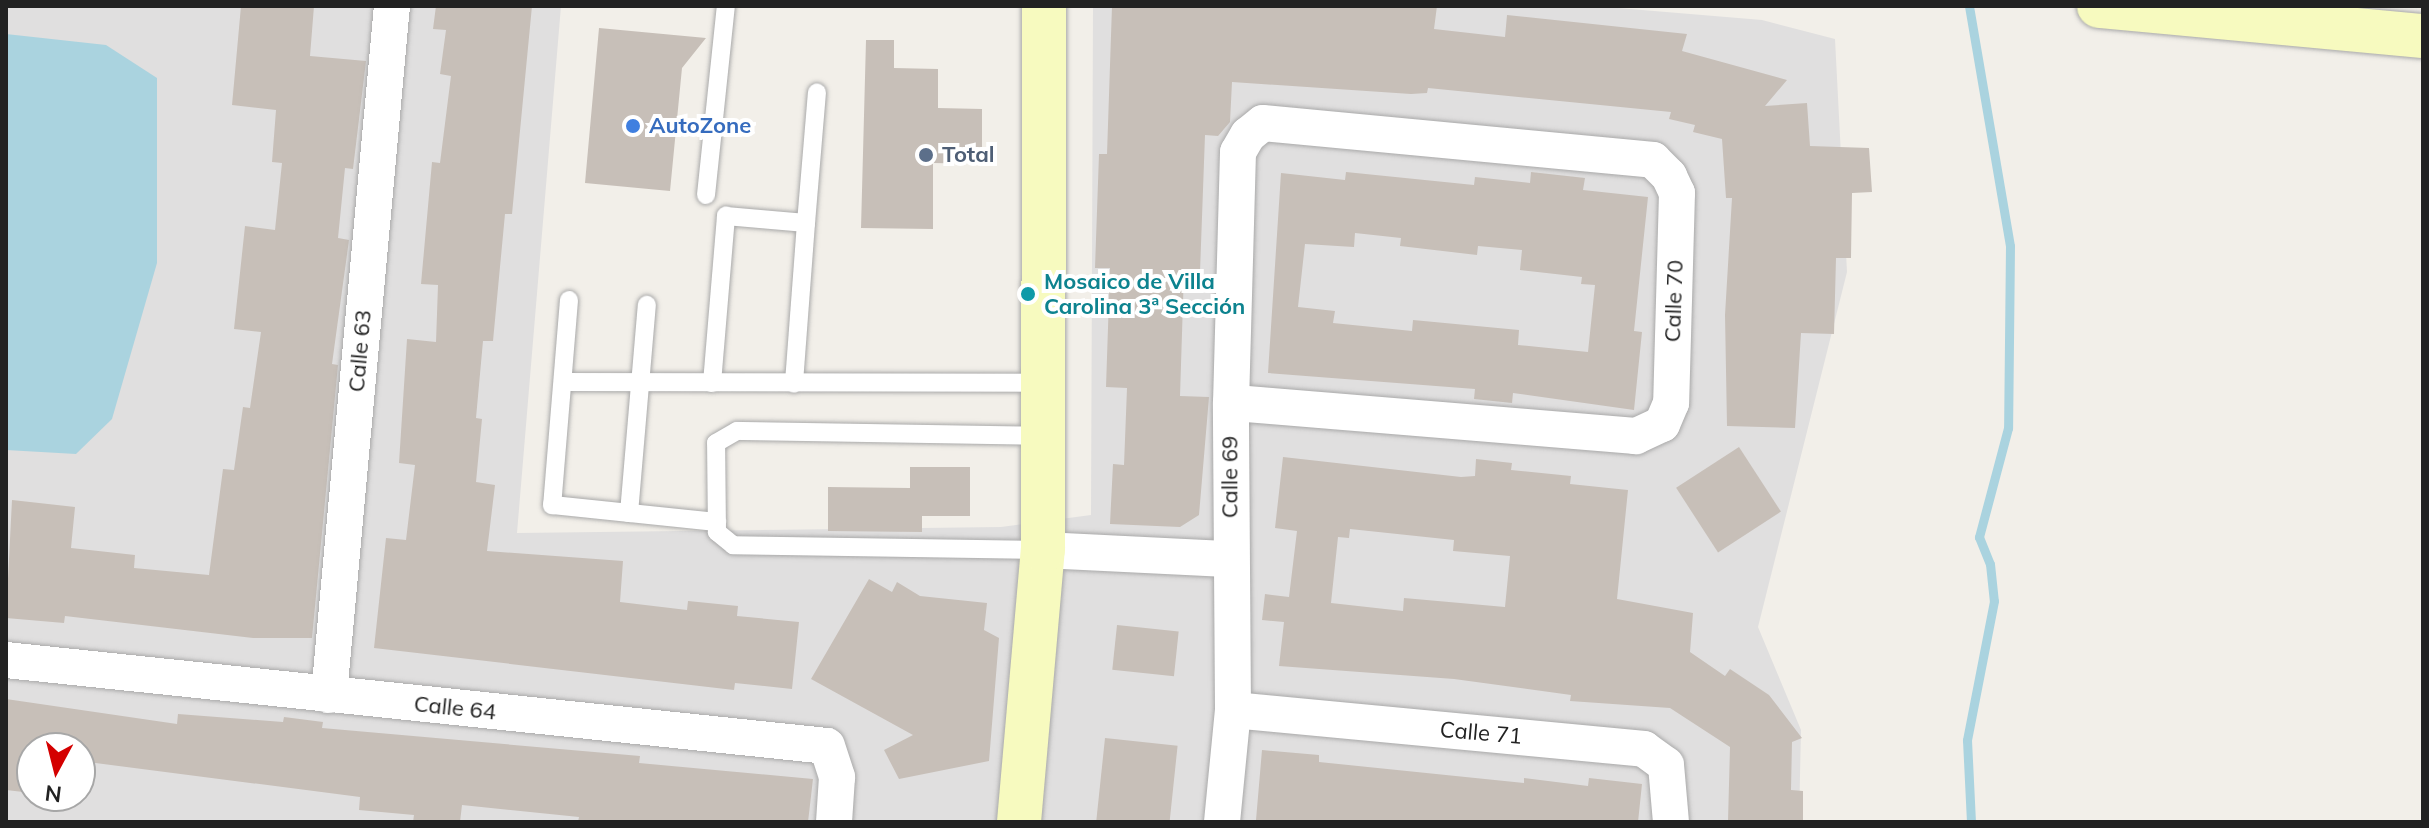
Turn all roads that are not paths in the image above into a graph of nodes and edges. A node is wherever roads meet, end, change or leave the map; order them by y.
1 (392, 6) edge
2 (726, 6) edge
3 (1044, 6) edge
4 (2099, 6) edge
5 (2157, 8) edge
6 (2423, 36) edge
7 (817, 92) dead end
8 (1248, 135) joint
9 (706, 195) dead end
10 (806, 223) junction
11 (569, 300) dead end
12 (647, 305) dead end
13 (563, 382) junction
14 (641, 383) junction
15 (712, 383) junction
16 (1043, 383) junction
17 (794, 384) junction
18 (1231, 403) junction
19 (1043, 436) junction
20 (629, 513) junction
21 (717, 527) junction
22 (1043, 550) junction
23 (1230, 559) junction
24 (6, 660) edge
25 (329, 695) junction
26 (1233, 710) junction
27 (834, 822) edge
28 (1019, 822) edge
29 (1222, 822) edge
30 (1671, 822) edge

1 - 25 street, Calle 63
2 - 9 lane
3 - 16 street
4 - 5 street
5 - 6 street
7 - 10 lane
8 - 18 street, Calle 69
8 - 18 street, Calle 70
10 - 15 lane
10 - 17 lane
11 - 13 lane
12 - 14 lane
13 - 14 lane
13 - 20 lane
14 - 15 lane
14 - 20 lane
15 - 17 lane
16 - 17 lane
16 - 19 street
18 - 23 street, Calle 69
19 - 21 lane
19 - 22 street
20 - 21 lane
21 - 22 lane
22 - 23 street
22 - 28 street
23 - 26 street, Calle 69
24 - 25 street, Calle 64
25 - 27 street, Calle 64
26 - 29 street, Calle 69
26 - 30 street, Calle 71

